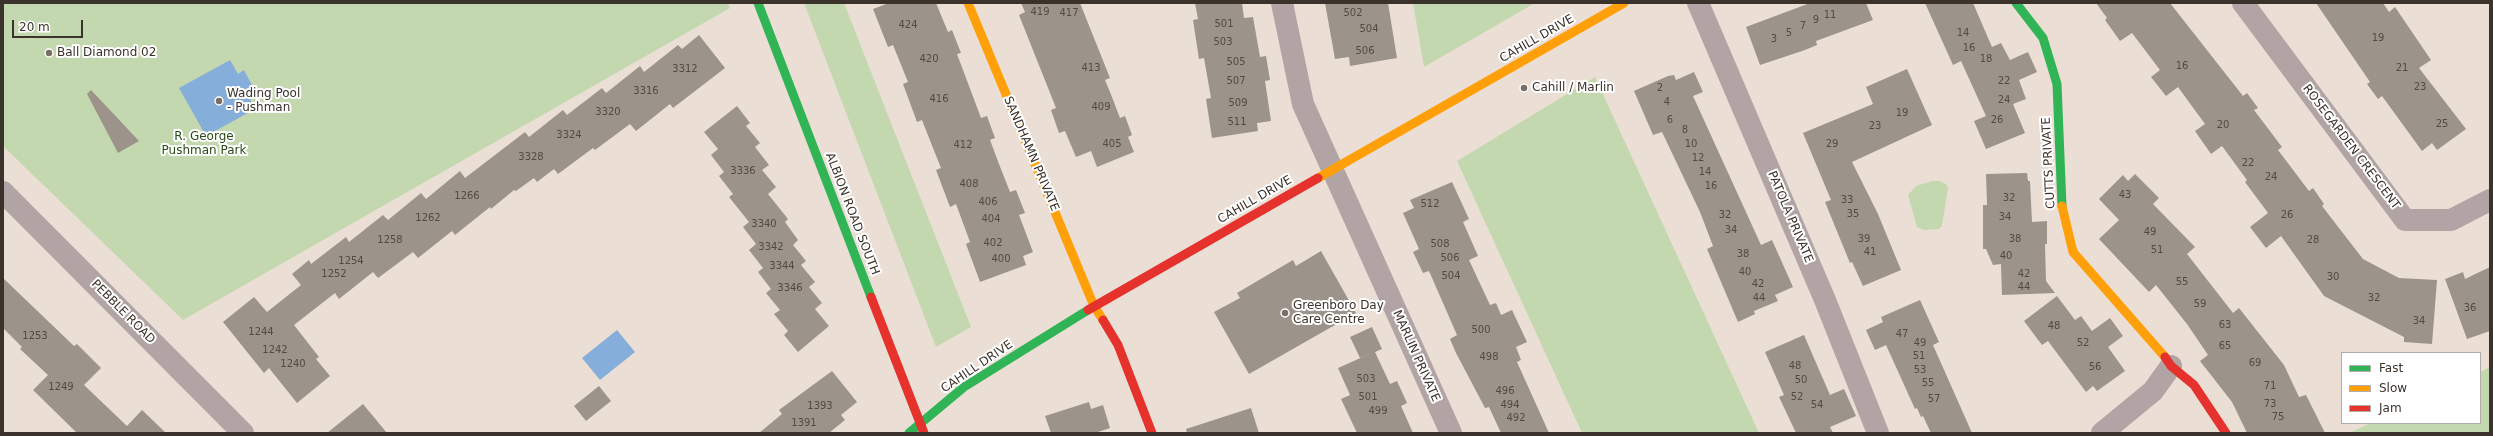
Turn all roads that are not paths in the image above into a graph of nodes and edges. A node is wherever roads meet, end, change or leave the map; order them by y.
1 (758, 3) edge
2 (968, 3) edge
3 (1282, 3) edge
4 (1624, 3) edge
5 (1698, 3) edge
6 (2016, 3) edge
7 (2243, 3) edge
8 (1331, 169) junction
9 (3, 192) edge
10 (2490, 200) edge
11 (1094, 306) junction
12 (2171, 366) junction
13 (920, 424) junction
14 (243, 433) edge
15 (908, 433) edge
16 (924, 433) edge
17 (1152, 433) edge
18 (1451, 433) edge
19 (1878, 433) edge
20 (2102, 433) edge
21 (2226, 433) edge

1 - 13 street, ALBION ROAD SOUTH
2 - 11 street, SANDHAMN PRIVATE
3 - 8 street
4 - 8 street, CAHILL DRIVE
5 - 19 street, PATOLA PRIVATE
6 - 12 street, CUTTS PRIVATE
7 - 10 street, ROSEGARDEN CRESCENT
8 - 11 street, CAHILL DRIVE
8 - 18 street, MARLIN PRIVATE
9 - 14 street, PEBBLE ROAD
11 - 13 street, CAHILL DRIVE
11 - 17 street
12 - 20 street
12 - 21 street
13 - 15 street, CAHILL DRIVE
13 - 16 street, ALBION ROAD SOUTH

